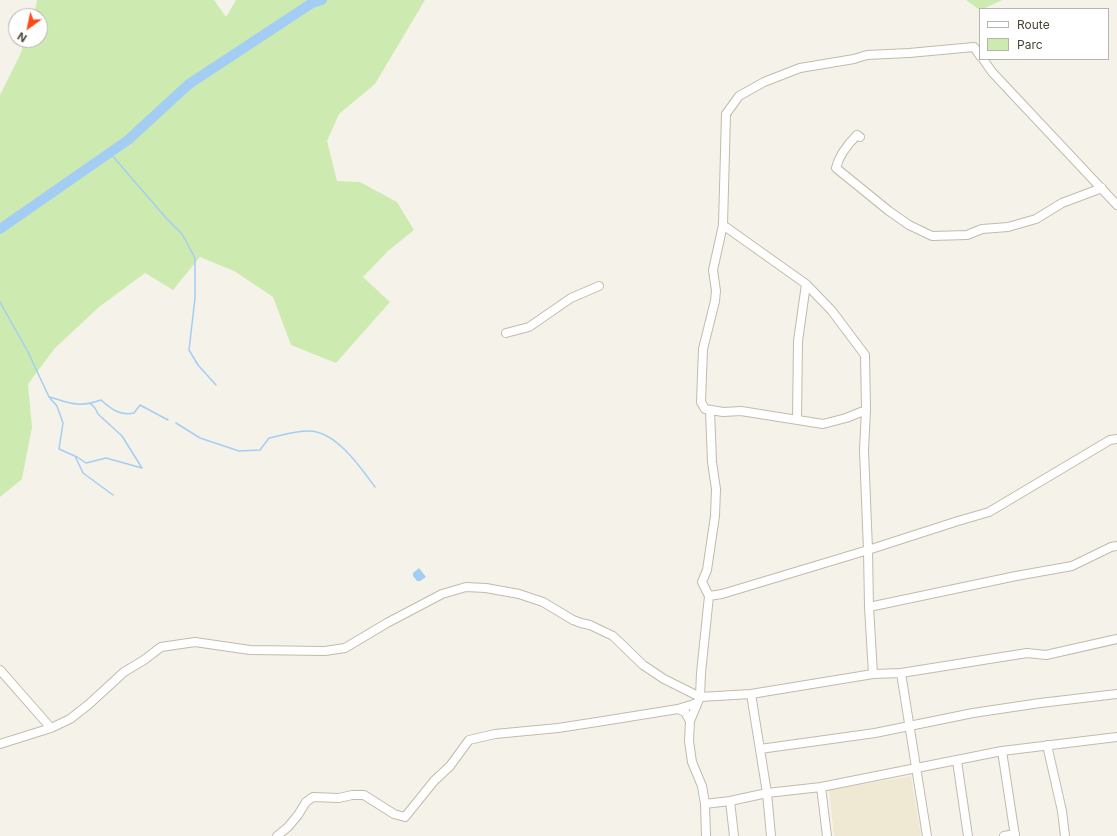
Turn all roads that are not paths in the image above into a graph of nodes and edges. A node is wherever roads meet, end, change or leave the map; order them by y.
1 (979, 54) edge
2 (984, 60) edge
3 (860, 137) dead end
4 (1102, 188) junction
5 (1117, 205) edge
6 (723, 225) junction
7 (806, 284) junction
8 (599, 286) dead end
9 (506, 333) dead end
10 (710, 410) junction
11 (866, 410) junction
12 (797, 419) junction
13 (1117, 439) edge
14 (1117, 546) edge
15 (868, 550) junction
16 (708, 596) junction
17 (869, 607) junction
18 (1117, 639) edge
19 (0, 670) edge
20 (901, 673) junction
21 (873, 674) junction
22 (751, 694) junction
23 (1117, 694) edge
24 (698, 700) junction
25 (678, 708) junction
26 (690, 721) junction
27 (910, 726) junction
28 (51, 728) junction
29 (1117, 737) edge
30 (0, 744) edge
31 (1047, 746) junction
32 (760, 749) junction
33 (1002, 751) junction
34 (956, 761) junction
35 (916, 767) junction
36 (822, 787) junction
37 (767, 793) junction
38 (730, 801) junction
39 (705, 804) junction
40 (1015, 835) edge
41 (277, 836) edge
42 (706, 836) edge
43 (734, 836) edge
44 (771, 836) edge
45 (827, 836) edge
46 (927, 836) edge
47 (968, 836) edge
48 (1004, 836) edge
49 (1065, 836) edge

1 - 6 street
2 - 4 street
3 - 4 street
4 - 5 street
6 - 7 street
6 - 10 street
7 - 11 street
7 - 12 street
8 - 9 street
10 - 12 street
10 - 16 street
11 - 12 street
11 - 15 street
13 - 15 street
14 - 17 street
15 - 16 street
15 - 17 street
16 - 24 street
17 - 21 street
18 - 20 street
19 - 28 street
20 - 21 street
20 - 27 street
21 - 22 street
22 - 24 street
22 - 32 street
23 - 27 street
24 - 25 street
24 - 26 street
24 - 28 street
25 - 26 street
25 - 41 street
26 - 39 street
27 - 32 street
27 - 35 street
28 - 30 street
29 - 31 street
31 - 33 street
31 - 49 street
32 - 37 street
33 - 34 street
33 - 40 street
34 - 35 street
34 - 47 street
35 - 36 street
35 - 46 street
36 - 37 street
36 - 45 street
37 - 38 street
37 - 44 street
38 - 39 street
38 - 43 street
39 - 42 street
40 - 48 street

